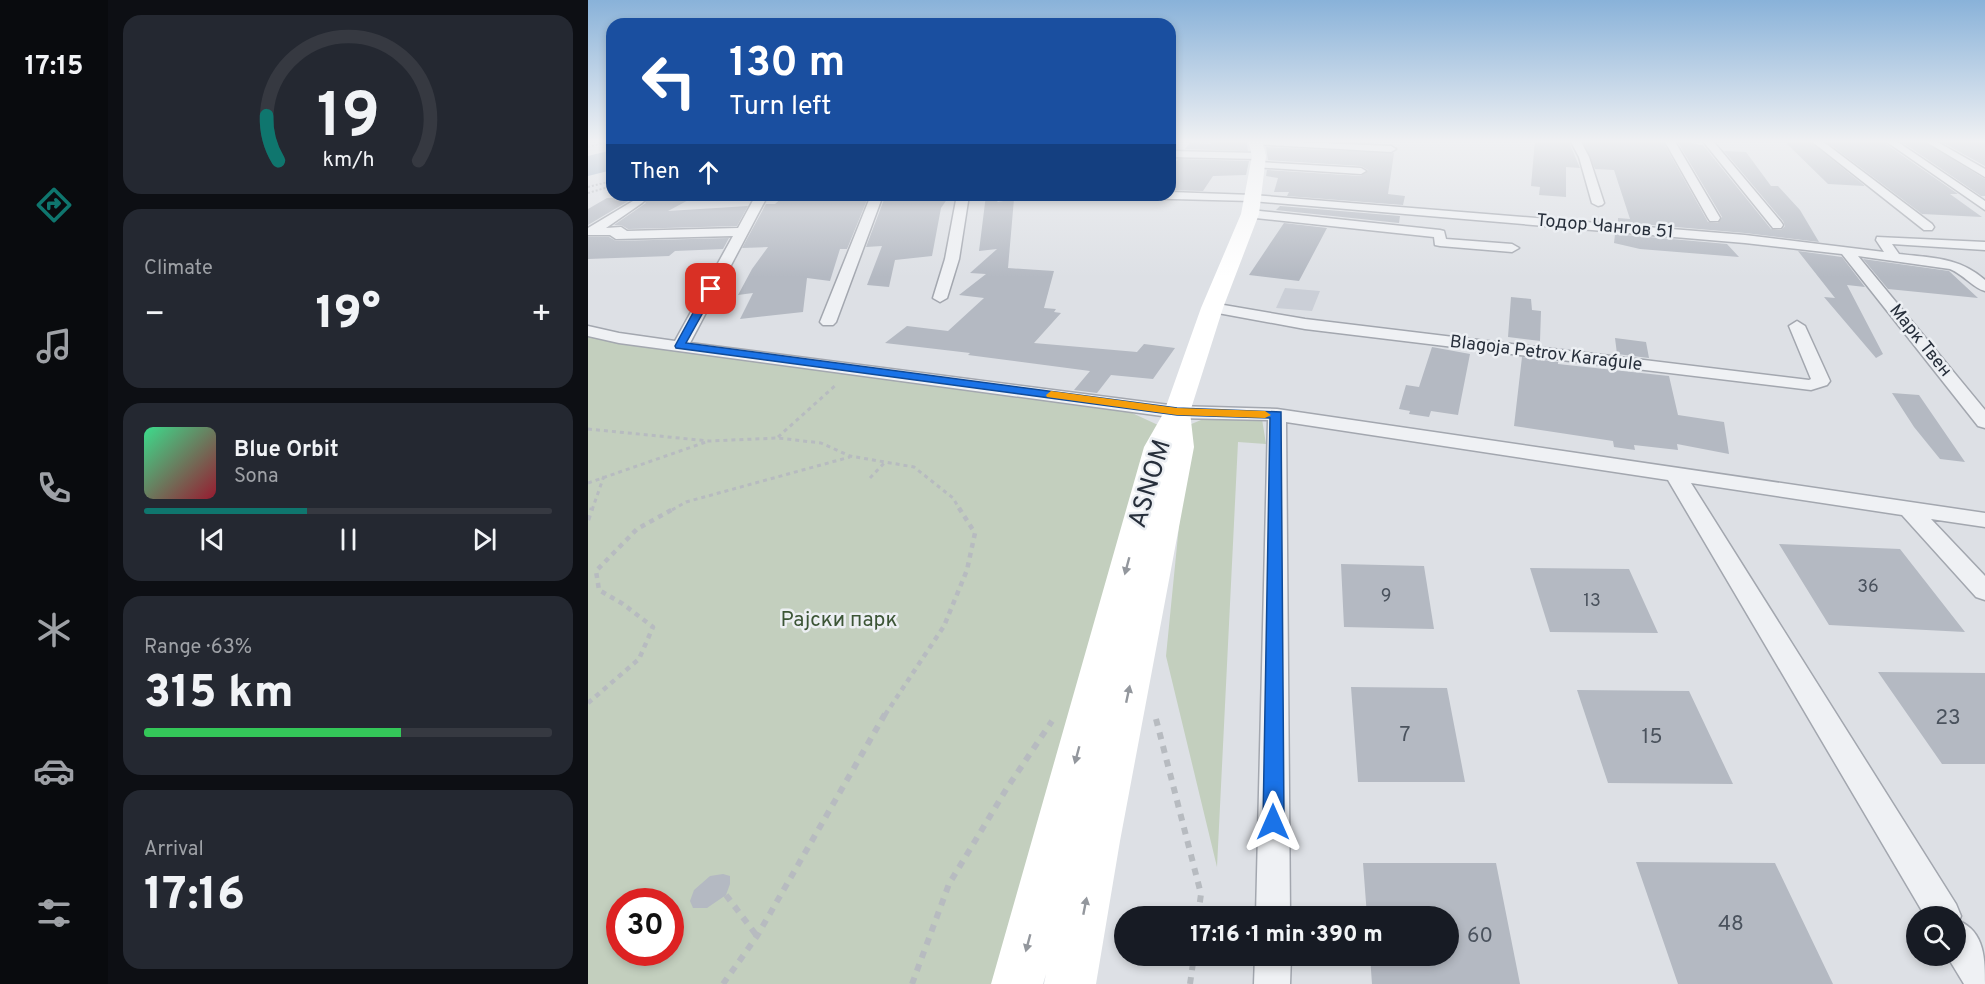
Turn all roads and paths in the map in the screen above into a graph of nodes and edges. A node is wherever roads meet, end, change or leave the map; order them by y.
1 (1253, 186) edge
2 (1593, 186) edge
3 (1697, 186) edge
4 (1745, 186) edge
5 (1875, 186) edge
6 (1956, 186) edge
7 (606, 188) edge
8 (588, 193) edge
9 (1176, 199) edge
10 (638, 201) dead end
11 (759, 201) edge
12 (876, 201) edge
13 (962, 201) edge
14 (1598, 203) dead end
15 (1251, 206) junction
16 (1985, 206) edge
17 (1714, 218) dead end
18 (1777, 225) dead end
19 (1928, 227) dead end
20 (742, 232) junction
21 (1985, 246) edge
22 (1512, 248) dead end
23 (1851, 256) junction
24 (1896, 259) junction
25 (1985, 287) edge
26 (940, 298) dead end
27 (1212, 308) junction
28 (828, 322) dead end
29 (1797, 326) dead end
30 (588, 331) edge
31 (680, 346) junction
32 (854, 368) junction
33 (1177, 412) junction
34 (1276, 415) junction
35 (1985, 422) edge
36 (588, 429) edge
37 (778, 438) junction
38 (709, 441) junction
39 (850, 456) junction
40 (886, 461) junction
41 (1676, 475) junction
42 (604, 476) junction
43 (870, 478) dead end
44 (588, 483) edge
45 (1909, 509) junction
46 (588, 520) edge
47 (1985, 520) edge
48 (1985, 591) edge
49 (588, 703) edge
50 (1059, 711) dead end
51 (1155, 712) dead end
52 (726, 895) dead end
53 (1199, 906) edge
54 (1273, 906) edge
55 (1938, 906) edge
56 (757, 936) junction
57 (1966, 953) edge
58 (1193, 966) edge
59 (1273, 966) edge
60 (723, 984) edge
61 (912, 984) edge
62 (1017, 984) edge
63 (1070, 984) edge
64 (1190, 984) edge
65 (1272, 984) edge
66 (1985, 984) edge

1 - 15 street
2 - 14 street
3 - 17 street
4 - 18 street
5 - 19 street
6 - 16 street
7 - 8 path
9 - 15 street, Тодор Чангов 51
10 - 20 street
11 - 20 street
12 - 28 street
13 - 26 street
15 - 22 street
15 - 23 street, Тодор Чангов 51
15 - 27 street
20 - 31 street
21 - 24 street
23 - 24 street, Тодор Чангов 51
23 - 35 street, Марк Твен
24 - 25 street, Тодор Чангов 51
27 - 29 street, Blagoja Petrov Karaǵule
27 - 33 street
30 - 31 street
31 - 32 street
32 - 33 street
32 - 37 path
33 - 34 street
33 -> 62 street, ASNOM
63 -> 33 street, ASNOM
34 - 41 street
34 - 54 street
36 - 38 path
37 - 38 path
37 - 39 path
38 - 42 path
39 - 40 path
39 - 49 path
40 - 43 path
40 - 56 path
41 - 45 street
41 - 55 street
42 - 44 path
42 - 46 path
45 - 47 street
45 - 48 street
50 - 61 path
51 - 53 path
52 - 56 path
56 - 60 path
57 - 66 street
58 - 64 path
59 - 65 street

